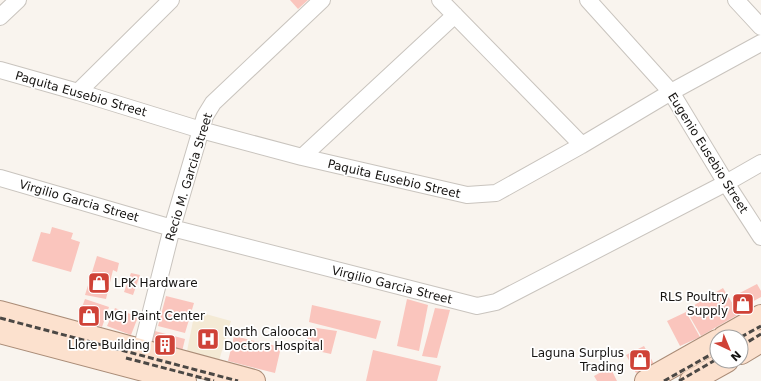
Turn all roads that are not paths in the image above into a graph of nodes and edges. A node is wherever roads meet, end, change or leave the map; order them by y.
1 (18, 0) edge
2 (170, 0) edge
3 (322, 0) edge
4 (440, 0) edge
5 (588, 0) edge
6 (736, 0) edge
7 (455, 15) junction
8 (0, 17) edge
9 (761, 27) edge
10 (761, 43) edge
11 (0, 70) edge
12 (78, 92) junction
13 (671, 92) junction
14 (201, 130) junction
15 (582, 145) junction
16 (302, 157) junction
17 (761, 163) edge
18 (0, 178) edge
19 (726, 183) junction
20 (172, 228) junction
21 (761, 237) edge
22 (0, 312) edge
23 (761, 316) edge
24 (738, 329) edge
25 (0, 332) edge
26 (761, 341) edge
27 (709, 346) edge
28 (749, 348) edge
29 (141, 351) junction
30 (713, 369) edge
31 (185, 381) edge
32 (254, 381) edge
33 (646, 381) edge
34 (692, 381) edge

1 - 8 street
2 - 12 street
3 - 14 street, Recio M. Garcia Street
4 - 7 street
5 - 13 street, Eugenio Eusebio Street
6 - 9 street
7 - 15 street
7 - 16 street
10 - 13 street, Paquita Eusebio Street
11 - 12 street, Paquita Eusebio Street
12 - 14 street, Paquita Eusebio Street
13 - 15 street, Paquita Eusebio Street
13 - 19 street, Eugenio Eusebio Street
14 - 16 street, Paquita Eusebio Street
14 - 20 street, Recio M. Garcia Street
15 - 16 street, Paquita Eusebio Street
17 - 19 street, Virgilio Garcia Street
18 - 20 street, Virgilio Garcia Street
19 - 20 street, Virgilio Garcia Street
19 - 21 street, Eugenio Eusebio Street
20 - 29 street, Recio M. Garcia Street
22 - 29 main road
23 - 24 main road
25 - 31 main road
26 - 28 main road
27 - 33 main road
29 - 32 main road
30 - 34 main road

